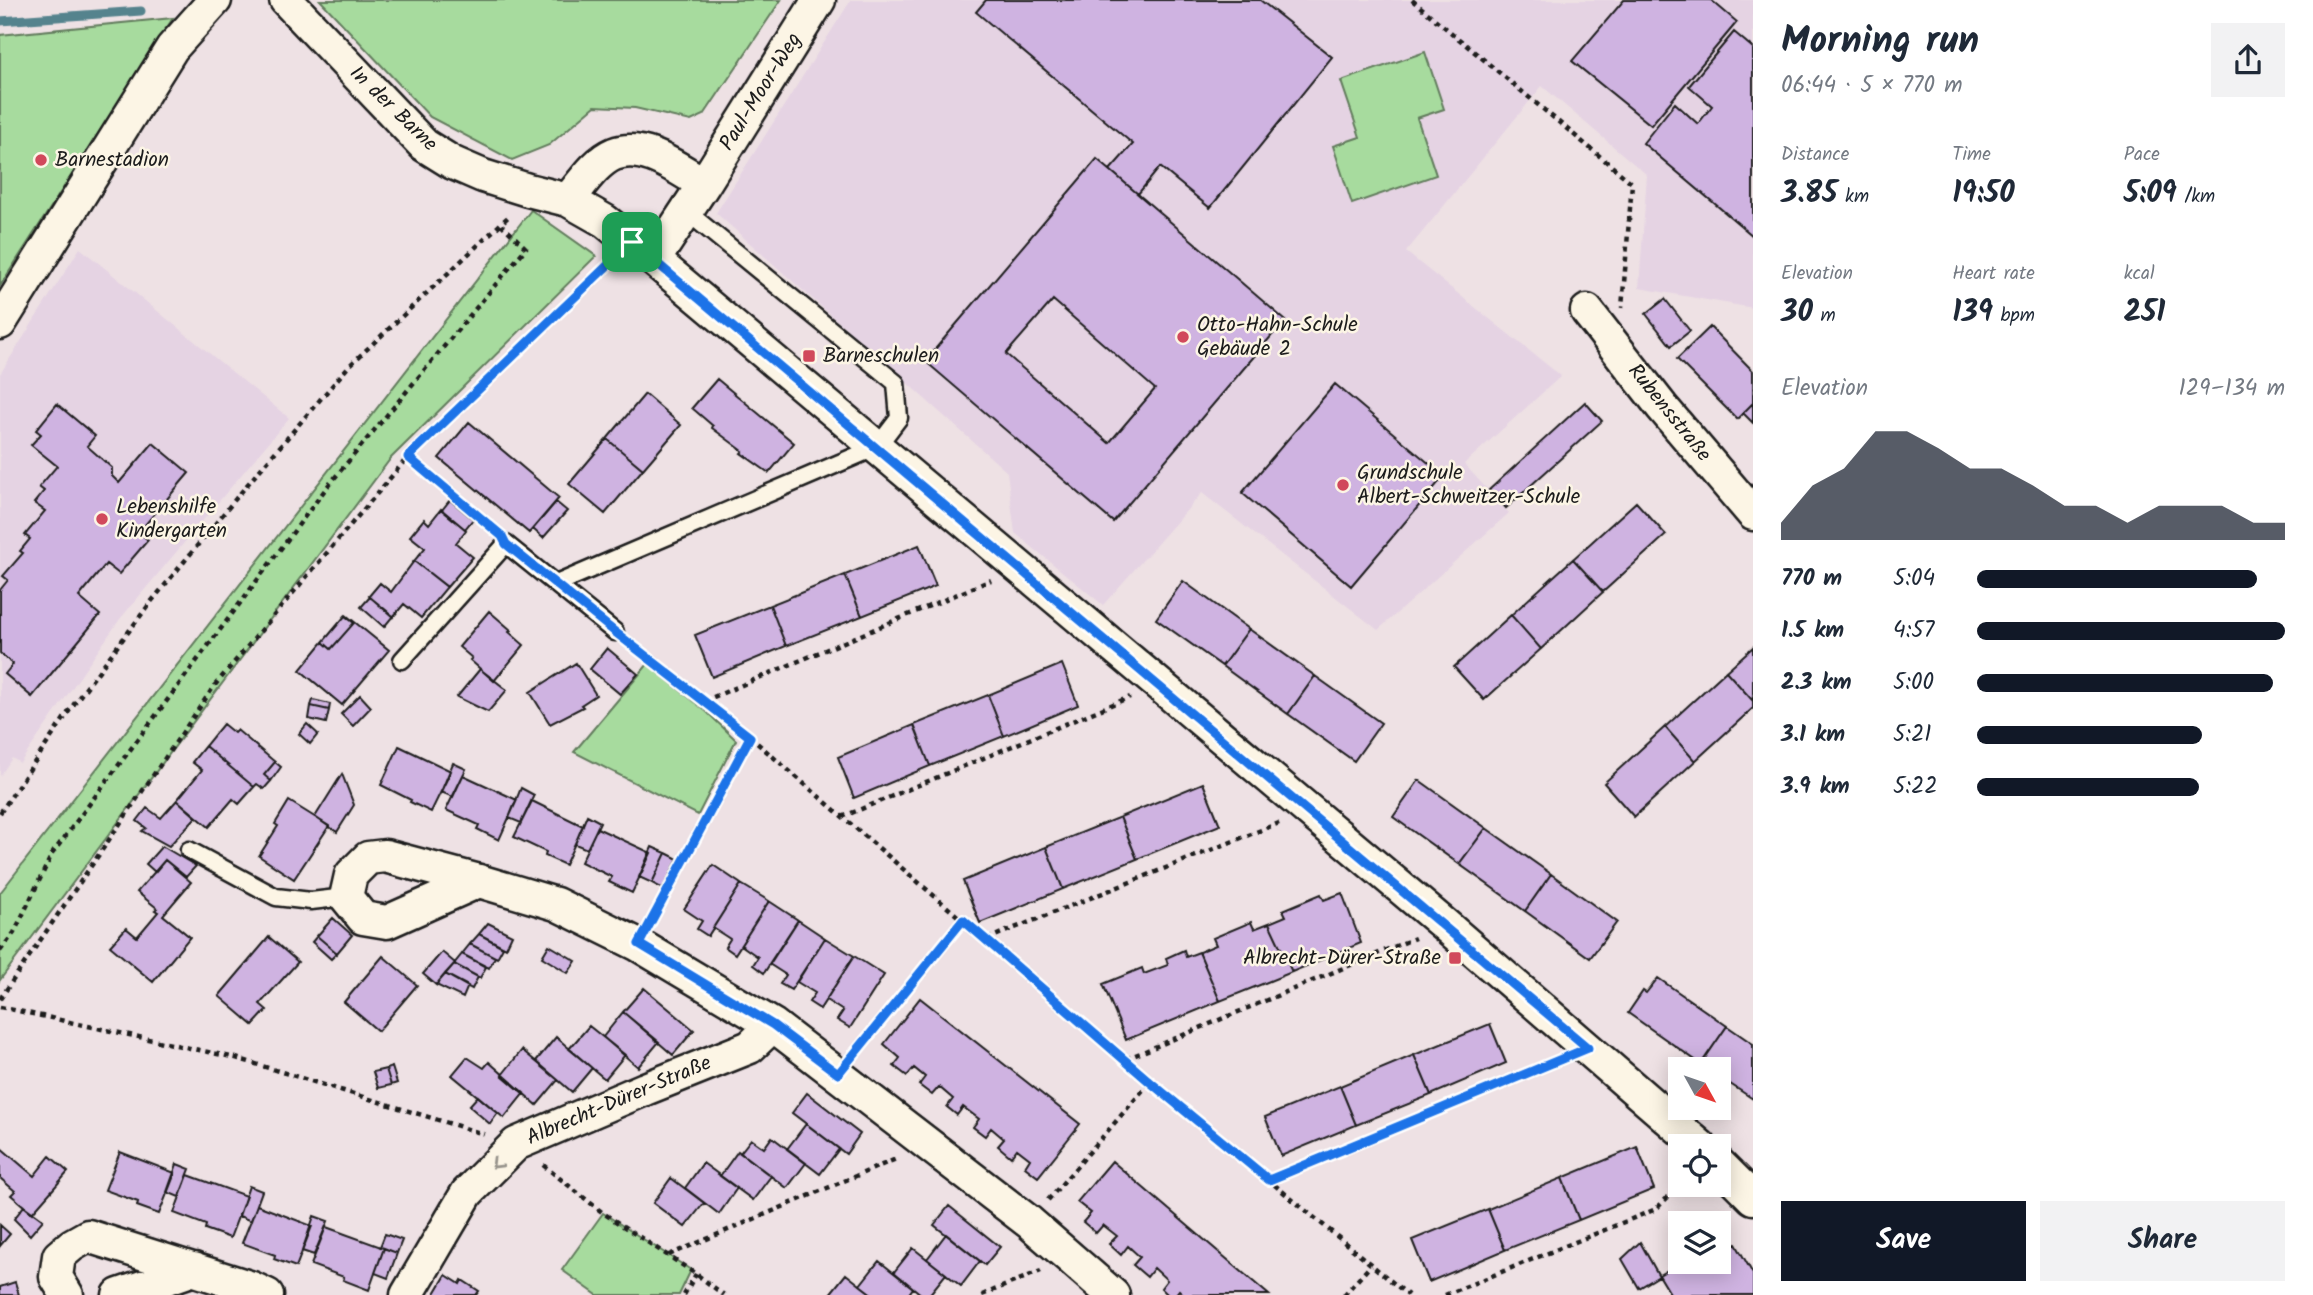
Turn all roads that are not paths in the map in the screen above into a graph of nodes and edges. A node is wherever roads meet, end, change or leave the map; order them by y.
1 (215, 0) edge
2 (286, 0) edge
3 (819, 0) edge
4 (704, 184) junction
5 (568, 200) junction
6 (686, 211) junction
7 (643, 251) junction
8 (0, 323) edge
9 (1596, 323) road end
10 (877, 447) junction
11 (1753, 514) edge
12 (556, 584) junction
13 (615, 632) road end
14 (402, 660) dead end
15 (189, 850) dead end
16 (479, 881) junction
17 (346, 897) junction
18 (773, 1025) junction
19 (1686, 1134) edge
20 (1731, 1176) edge
21 (1753, 1198) edge
22 (194, 1269) junction
23 (67, 1295) edge
24 (120, 1295) edge
25 (267, 1295) edge
26 (407, 1295) edge
27 (1112, 1295) edge

1 - 8 street
2 - 5 street, In der Barne
3 - 4 street, Paul-Moor-Weg
4 - 5 street
4 - 6 street, Paul-Moor-Weg
5 - 7 street, In der Barne
6 - 7 street, Paul-Moor-Weg
6 - 10 lane
7 - 10 street, In der Barne
9 - 11 street, Rubensstraße
10 - 12 lane
10 - 19 street, In der Barne
12 - 13 lane
12 - 14 lane
15 - 17 lane
16 - 17 street
16 - 17 street
16 - 18 street
18 -> 26 street, Albrecht-Dürer-Straße
18 - 27 street
20 - 21 street
22 - 23 street
22 - 24 street
22 - 25 street

